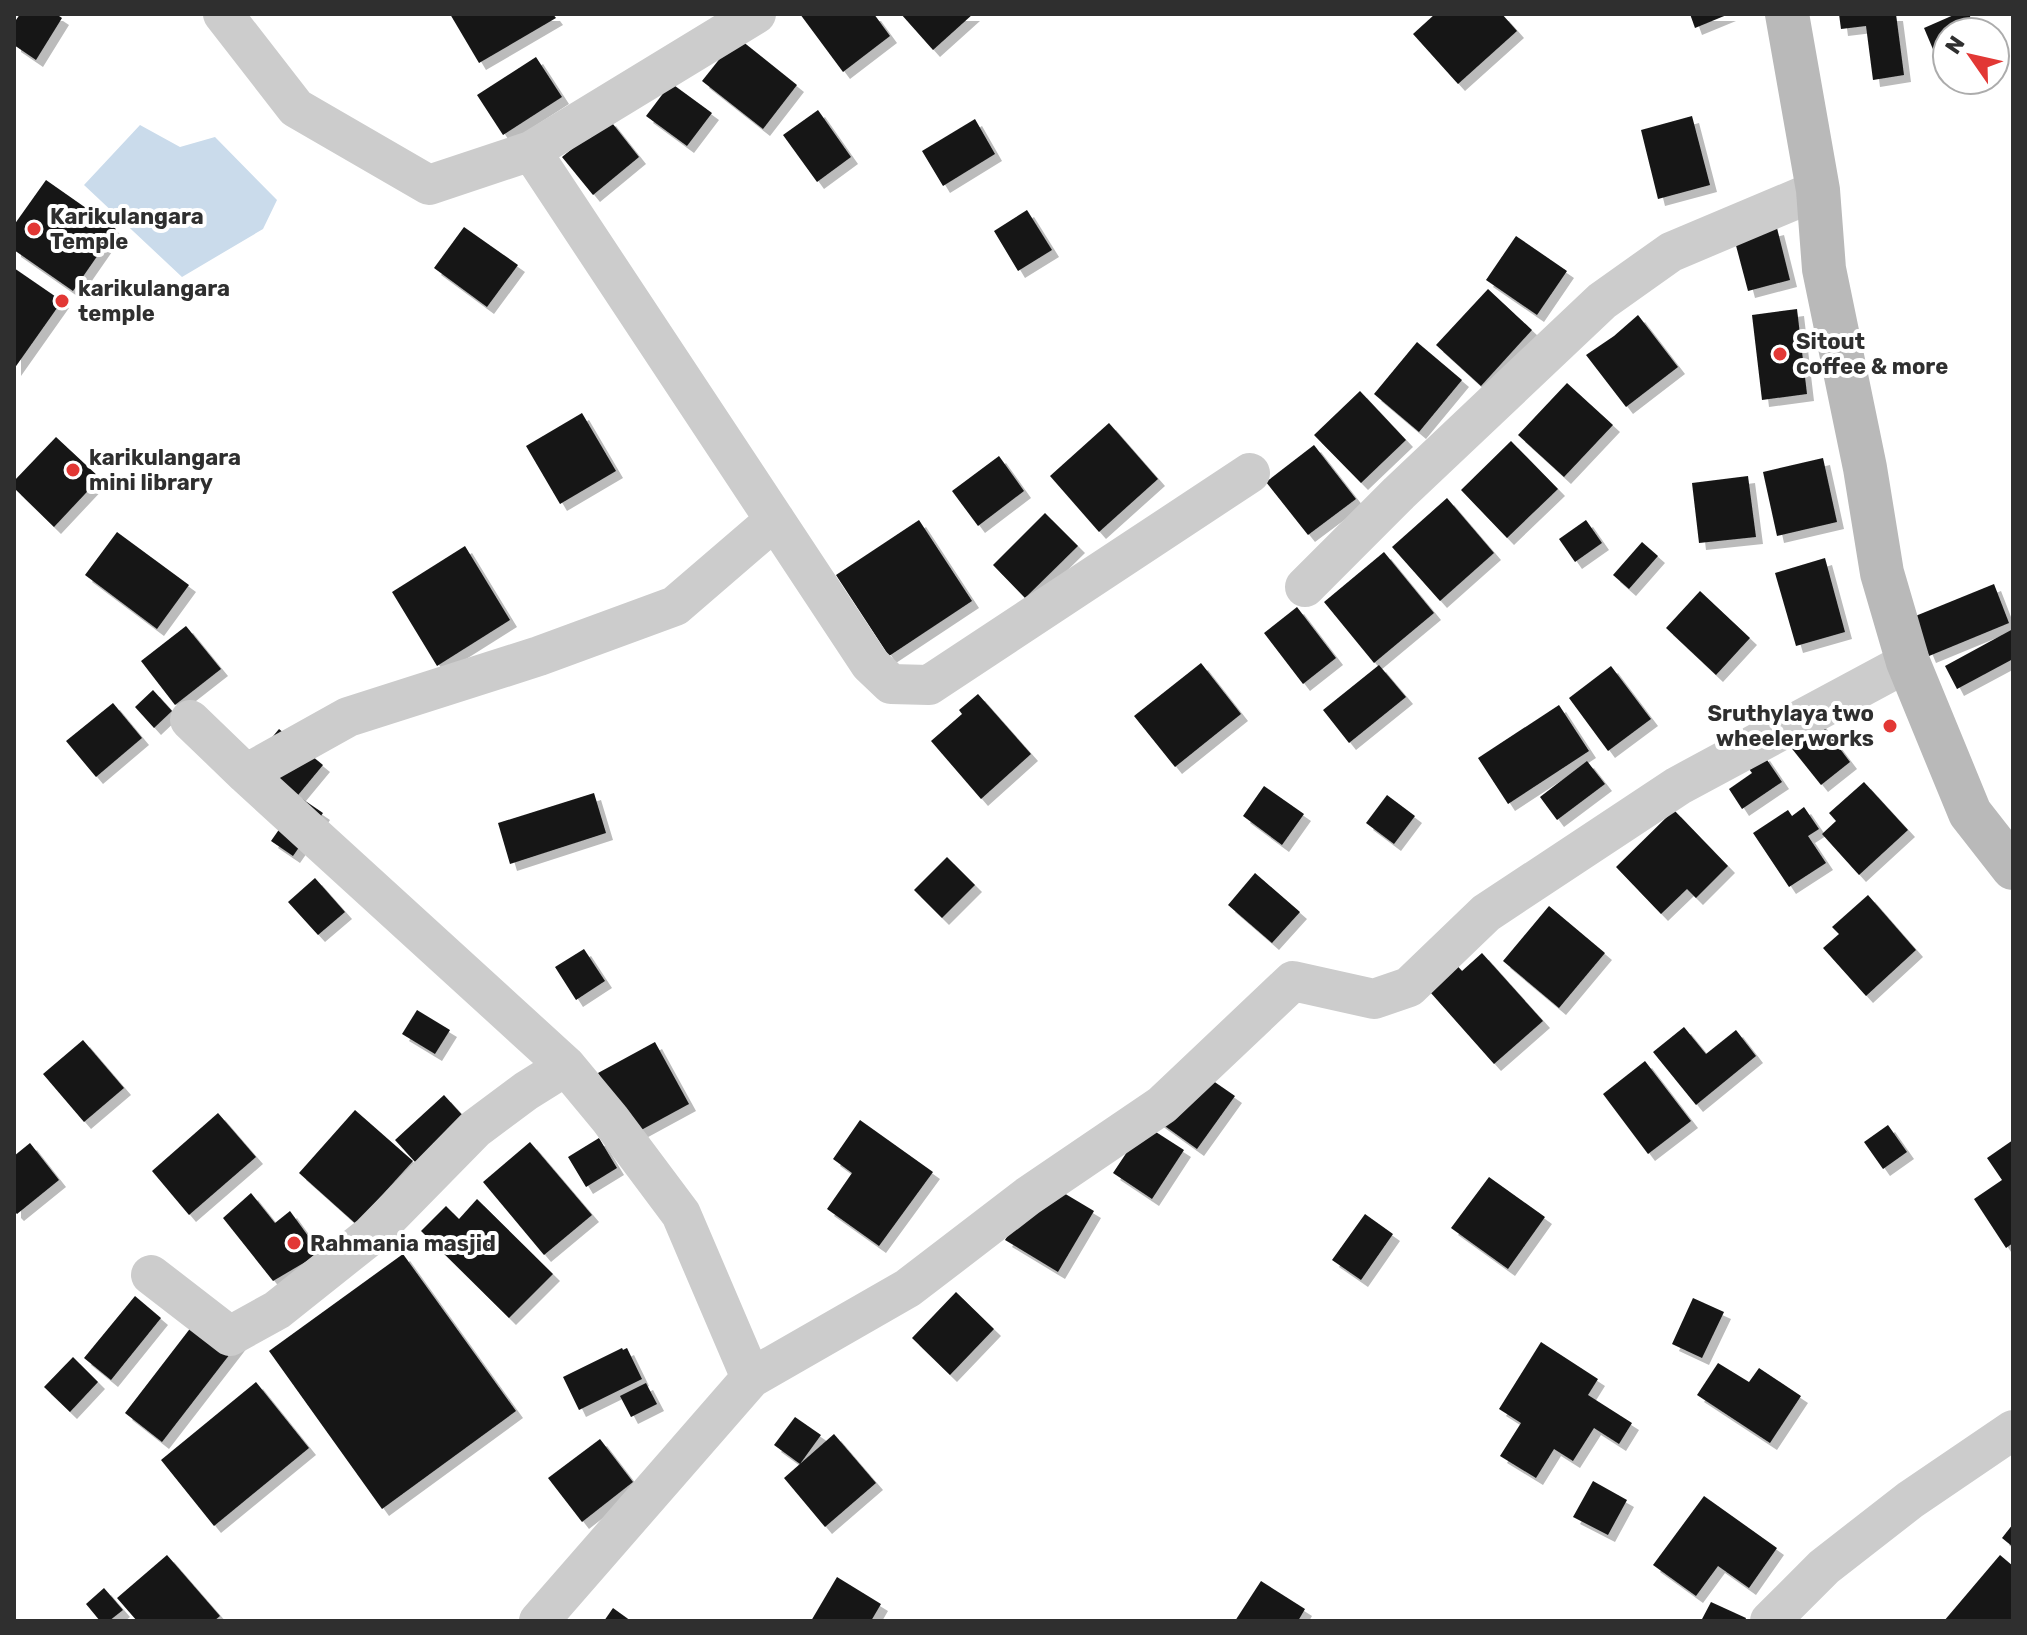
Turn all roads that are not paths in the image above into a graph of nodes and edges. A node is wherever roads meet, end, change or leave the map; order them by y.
1 (223, 14) edge
2 (756, 14) edge
3 (1787, 14) edge
4 (531, 151) junction
5 (1818, 190) junction
6 (1250, 473) dead end
7 (775, 520) junction
8 (1305, 587) dead end
9 (1908, 662) junction
10 (190, 720) dead end
11 (246, 774) junction
12 (2013, 868) edge
13 (566, 1066) junction
14 (151, 1275) dead end
15 (751, 1378) junction
16 (2013, 1430) edge
17 (539, 1621) edge
18 (1770, 1621) edge

1 - 4 street
2 - 4 street
3 - 5 main road
4 - 7 street
5 - 8 street
5 - 9 main road
6 - 7 street
7 - 11 street
9 - 12 main road
9 - 15 street
10 - 11 street
11 - 13 street
13 - 14 street
13 - 15 street
15 - 17 street
16 - 18 street

